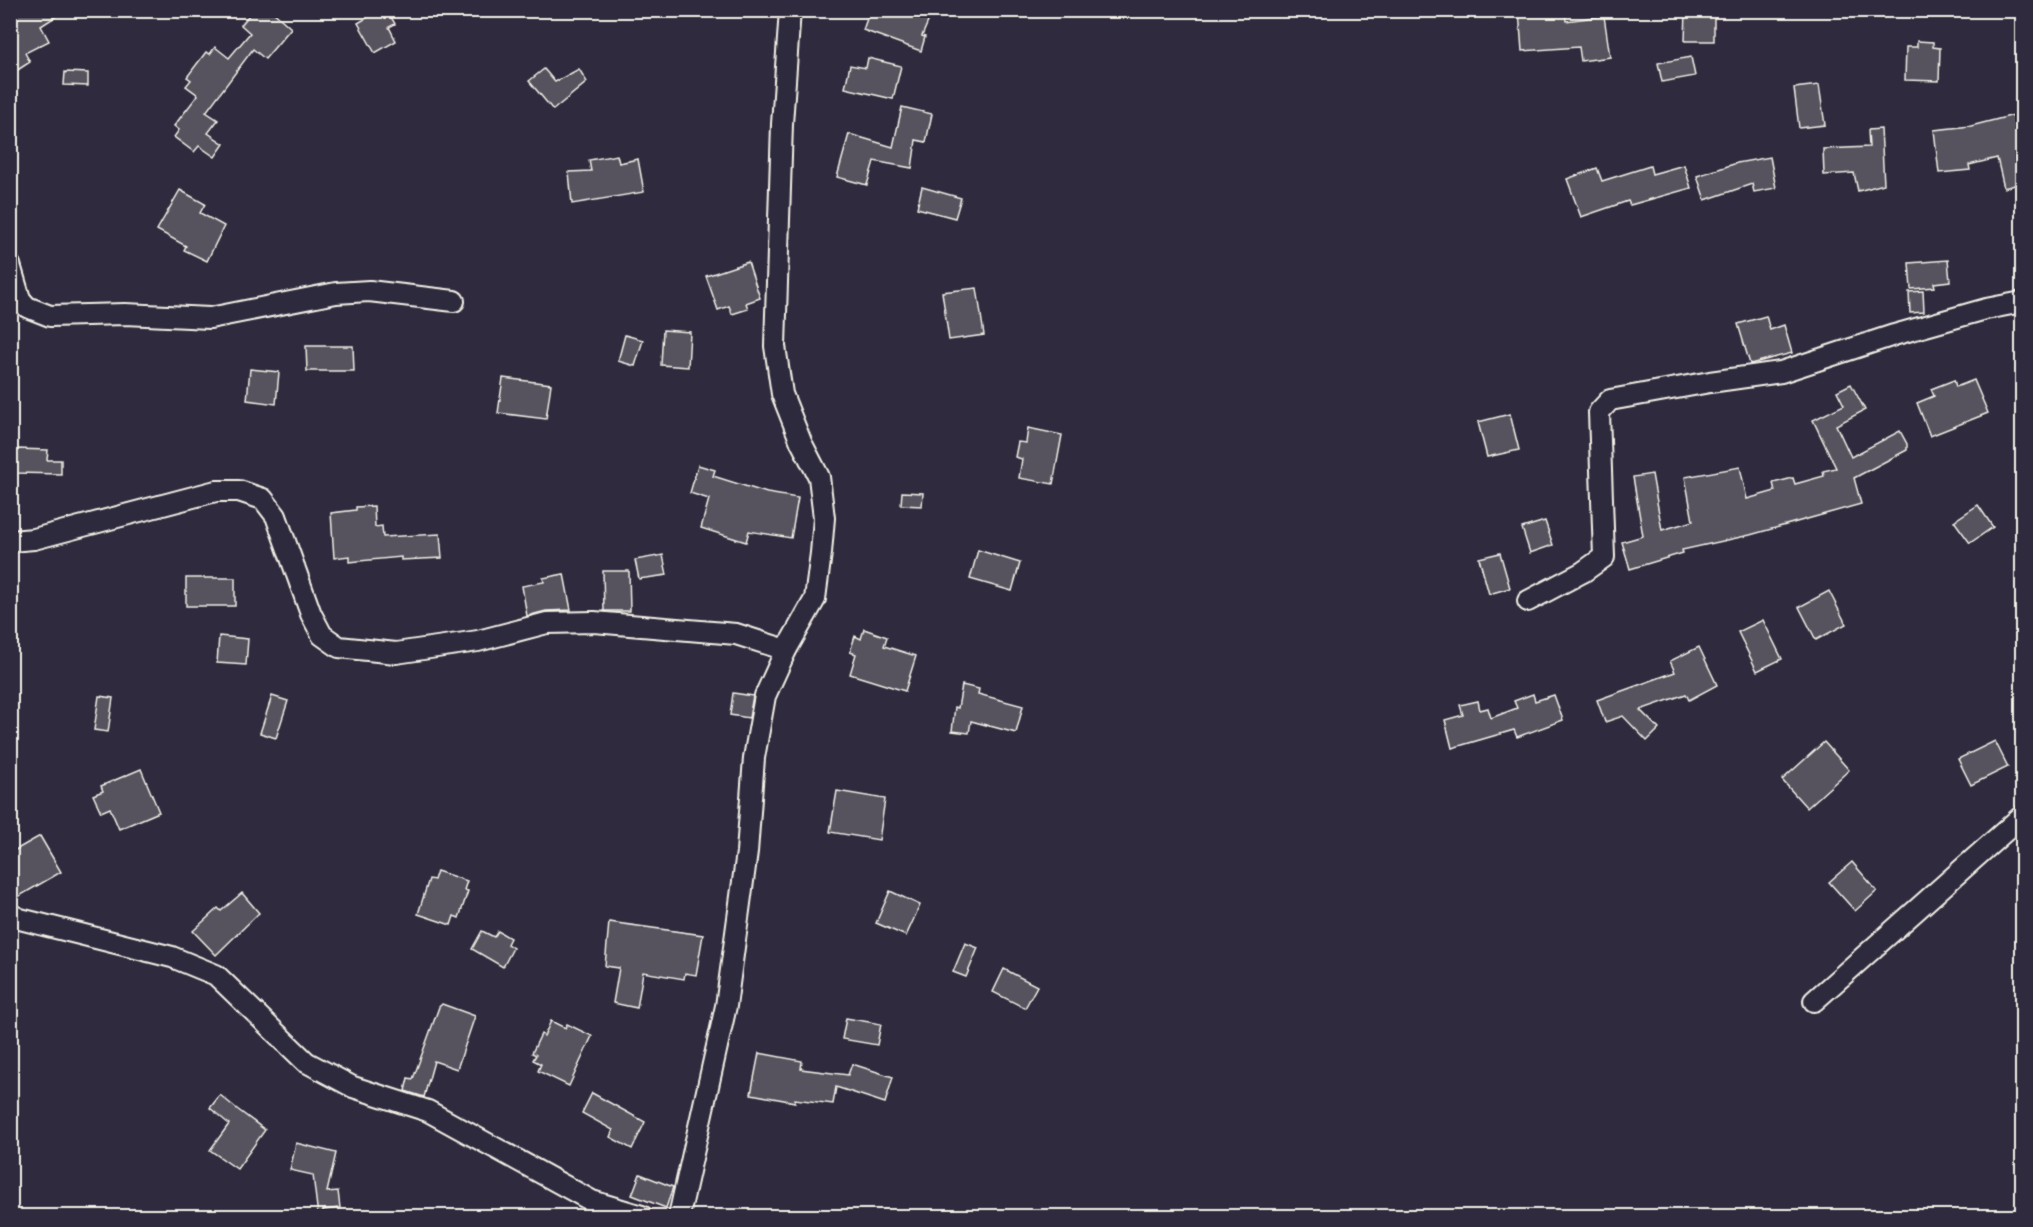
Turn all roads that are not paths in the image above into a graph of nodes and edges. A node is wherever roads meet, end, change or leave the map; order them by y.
1 (790, 10) edge
2 (10, 265) edge
3 (454, 301) dead end
4 (2022, 302) edge
5 (10, 542) edge
6 (1528, 601) dead end
7 (786, 650) junction
8 (2022, 816) edge
9 (10, 914) edge
10 (1814, 1001) dead end
11 (642, 1216) edge
12 (679, 1216) edge

1 - 7 street
2 - 3 street
4 - 6 street
5 - 7 street
7 - 12 street
8 - 10 street
9 - 11 street

